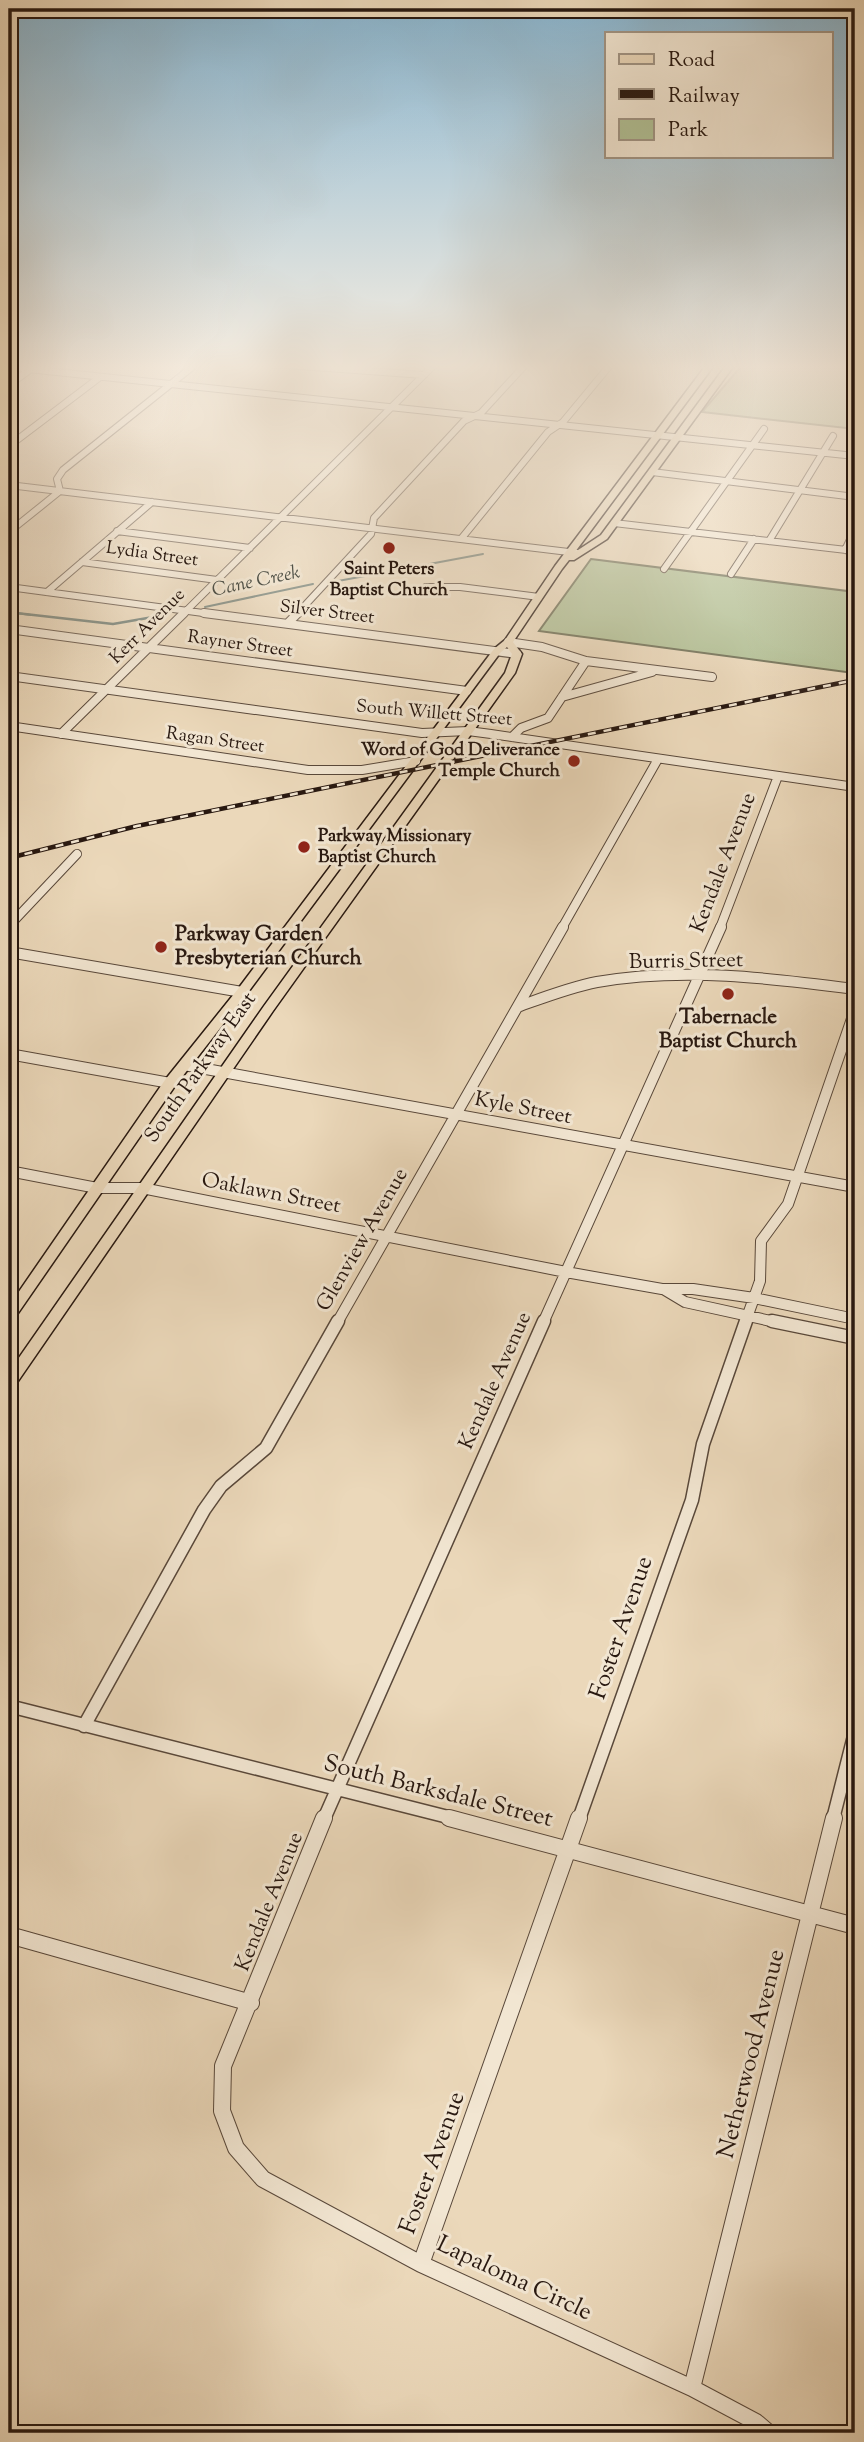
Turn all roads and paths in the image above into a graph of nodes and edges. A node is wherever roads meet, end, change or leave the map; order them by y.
1 (58, 478) edge
2 (321, 478) edge
3 (411, 478) edge
4 (510, 478) edge
5 (627, 478) edge
6 (647, 478) edge
7 (706, 478) edge
8 (732, 478) edge
9 (808, 478) edge
10 (730, 481) junction
11 (9, 485) edge
12 (801, 490) junction
13 (60, 491) junction
14 (855, 496) edge
15 (152, 502) junction
16 (282, 517) junction
17 (614, 523) junction
18 (372, 528) junction
19 (855, 529) edge
20 (117, 531) junction
21 (9, 532) edge
22 (693, 533) junction
23 (461, 539) junction
24 (754, 539) junction
25 (769, 541) junction
26 (250, 548) junction
27 (845, 550) junction
28 (855, 551) edge
29 (575, 552) junction
30 (82, 562) junction
31 (664, 569) dead end
32 (731, 574) dead end
33 (217, 580) junction
34 (9, 587) edge
35 (426, 587) dead end
36 (47, 592) junction
37 (539, 597) junction
38 (187, 611) junction
39 (288, 622) junction
40 (9, 629) edge
41 (508, 642) junction
42 (149, 648) junction
43 (497, 652) junction
44 (517, 654) junction
45 (586, 660) junction
46 (658, 671) junction
47 (9, 676) edge
48 (712, 677) dead end
49 (106, 690) junction
50 (467, 691) junction
51 (562, 697) junction
52 (9, 726) edge
53 (468, 731) junction
54 (435, 733) junction
55 (61, 734) junction
56 (512, 737) junction
57 (658, 759) junction
58 (416, 761) junction
59 (778, 776) junction
60 (855, 787) edge
61 (77, 853) dead end
62 (9, 926) edge
63 (9, 953) edge
64 (700, 976) junction
65 (855, 989) edge
66 (242, 992) junction
67 (520, 1006) junction
68 (855, 1010) edge
69 (9, 1054) edge
70 (184, 1065) junction
71 (225, 1071) junction
72 (170, 1083) junction
73 (455, 1116) junction
74 (621, 1147) junction
75 (9, 1171) edge
76 (797, 1177) junction
77 (855, 1187) edge
78 (97, 1188) junction
79 (142, 1188) junction
80 (388, 1236) junction
81 (566, 1272) junction
82 (662, 1289) junction
83 (754, 1298) junction
84 (748, 1315) junction
85 (9, 1316) edge
86 (855, 1319) edge
87 (855, 1338) edge
88 (9, 1383) edge
89 (9, 1706) edge
90 (84, 1726) junction
91 (855, 1731) edge
92 (336, 1789) junction
93 (569, 1848) junction
94 (810, 1914) junction
95 (855, 1926) edge
96 (9, 1935) edge
97 (251, 2003) junction
98 (421, 2264) junction
99 (692, 2388) junction
100 (769, 2433) edge

1 - 13 street
2 - 16 street, Kerr Avenue
3 - 18 street
4 - 23 street
5 - 29 main road, South Parkway East
6 - 17 main road, South Parkway East
7 - 10 street
8 - 10 street
9 - 12 street
10 - 12 street
10 - 22 street
11 - 13 street
12 - 14 street
12 - 25 street
13 - 15 street
13 - 21 street
15 - 16 street
15 - 20 street
16 - 18 street
16 - 26 street, Kerr Avenue
17 - 22 street
17 - 29 main road, South Parkway East
18 - 23 street
18 - 39 street
19 - 27 street
20 - 26 street
20 - 30 street
22 - 24 street
22 - 31 street
23 - 29 street
24 - 25 street
24 - 32 street
25 - 27 street
26 - 33 street, Kerr Avenue
27 - 28 street
29 - 37 main road, South Parkway East
30 - 33 street, Lydia Street
30 - 36 street
33 - 38 street, Kerr Avenue
34 - 36 street, Silver Street
35 - 37 street
36 - 38 street, Silver Street
37 - 41 main road, South Parkway East
38 - 39 street, Silver Street
38 - 42 street, Kerr Avenue
39 - 43 street, Silver Street
40 - 42 street, Rayner Street
41 - 43 main road, South Parkway East
41 - 44 main road
41 - 45 street
42 - 49 street, Kerr Avenue
42 - 50 street, Rayner Street
43 - 44 street, Silver Street
43 - 50 main road, South Parkway East
44 - 53 main road, South Parkway East
45 - 46 street
45 - 51 street
46 - 48 street
46 - 51 street
47 - 49 street, South Willett Street
49 - 54 street, South Willett Street
49 - 55 street, Kerr Avenue
50 - 54 main road, South Parkway East
51 - 56 street
52 - 55 street, Ragan Street
53 - 54 street, South Willett Street
53 - 56 street, South Willett Street
53 - 71 main road, South Parkway East
54 - 58 main road, South Parkway East
55 - 58 street, Ragan Street
56 - 57 street, South Willett Street
57 - 59 street, South Willett Street
57 - 67 street, Glenview Avenue
58 - 66 main road, South Parkway East
59 - 60 street, South Willett Street
59 - 64 street, Kendale Avenue
61 - 62 street
63 - 66 street
64 - 65 street, Burris Street
64 - 67 street, Burris Street
64 - 74 street, Kendale Avenue
66 - 70 main road, South Parkway East
67 - 73 street, Glenview Avenue
68 - 76 street, Foster Avenue
69 - 72 street
70 - 71 street, Kyle Street
70 - 72 main road, South Parkway East
71 - 73 street, Kyle Street
71 - 79 main road, South Parkway East
72 - 78 main road, South Parkway East
73 - 74 street, Kyle Street
73 - 80 street, Glenview Avenue
74 - 76 street, Kyle Street
74 - 81 street, Kendale Avenue
75 - 78 street, Oaklawn Street
76 - 77 street, Kyle Street
76 - 83 street, Foster Avenue
78 - 79 street, Oaklawn Street
78 - 85 main road, South Parkway East
79 - 80 street, Oaklawn Street
79 - 88 main road, South Parkway East
80 - 81 street, Oaklawn Street
80 - 90 street, Glenview Avenue
81 - 82 street, Oaklawn Street
81 - 92 street, Kendale Avenue
82 - 83 street
82 - 84 street
83 - 84 street, Foster Avenue
83 - 86 street
84 - 87 street
84 - 93 street, Foster Avenue
89 - 90 street, South Barksdale Street
90 - 92 street, South Barksdale Street
91 - 94 street, Netherwood Avenue
92 - 93 street, South Barksdale Street
92 - 97 street, Kendale Avenue
93 - 94 street, South Barksdale Street
93 - 98 street, Foster Avenue
94 - 95 street, South Barksdale Street
94 - 99 street, Netherwood Avenue
96 - 97 street
97 - 98 street, Lapaloma Circle
98 - 99 street, Lapaloma Circle
99 - 100 street, Lapaloma Circle

